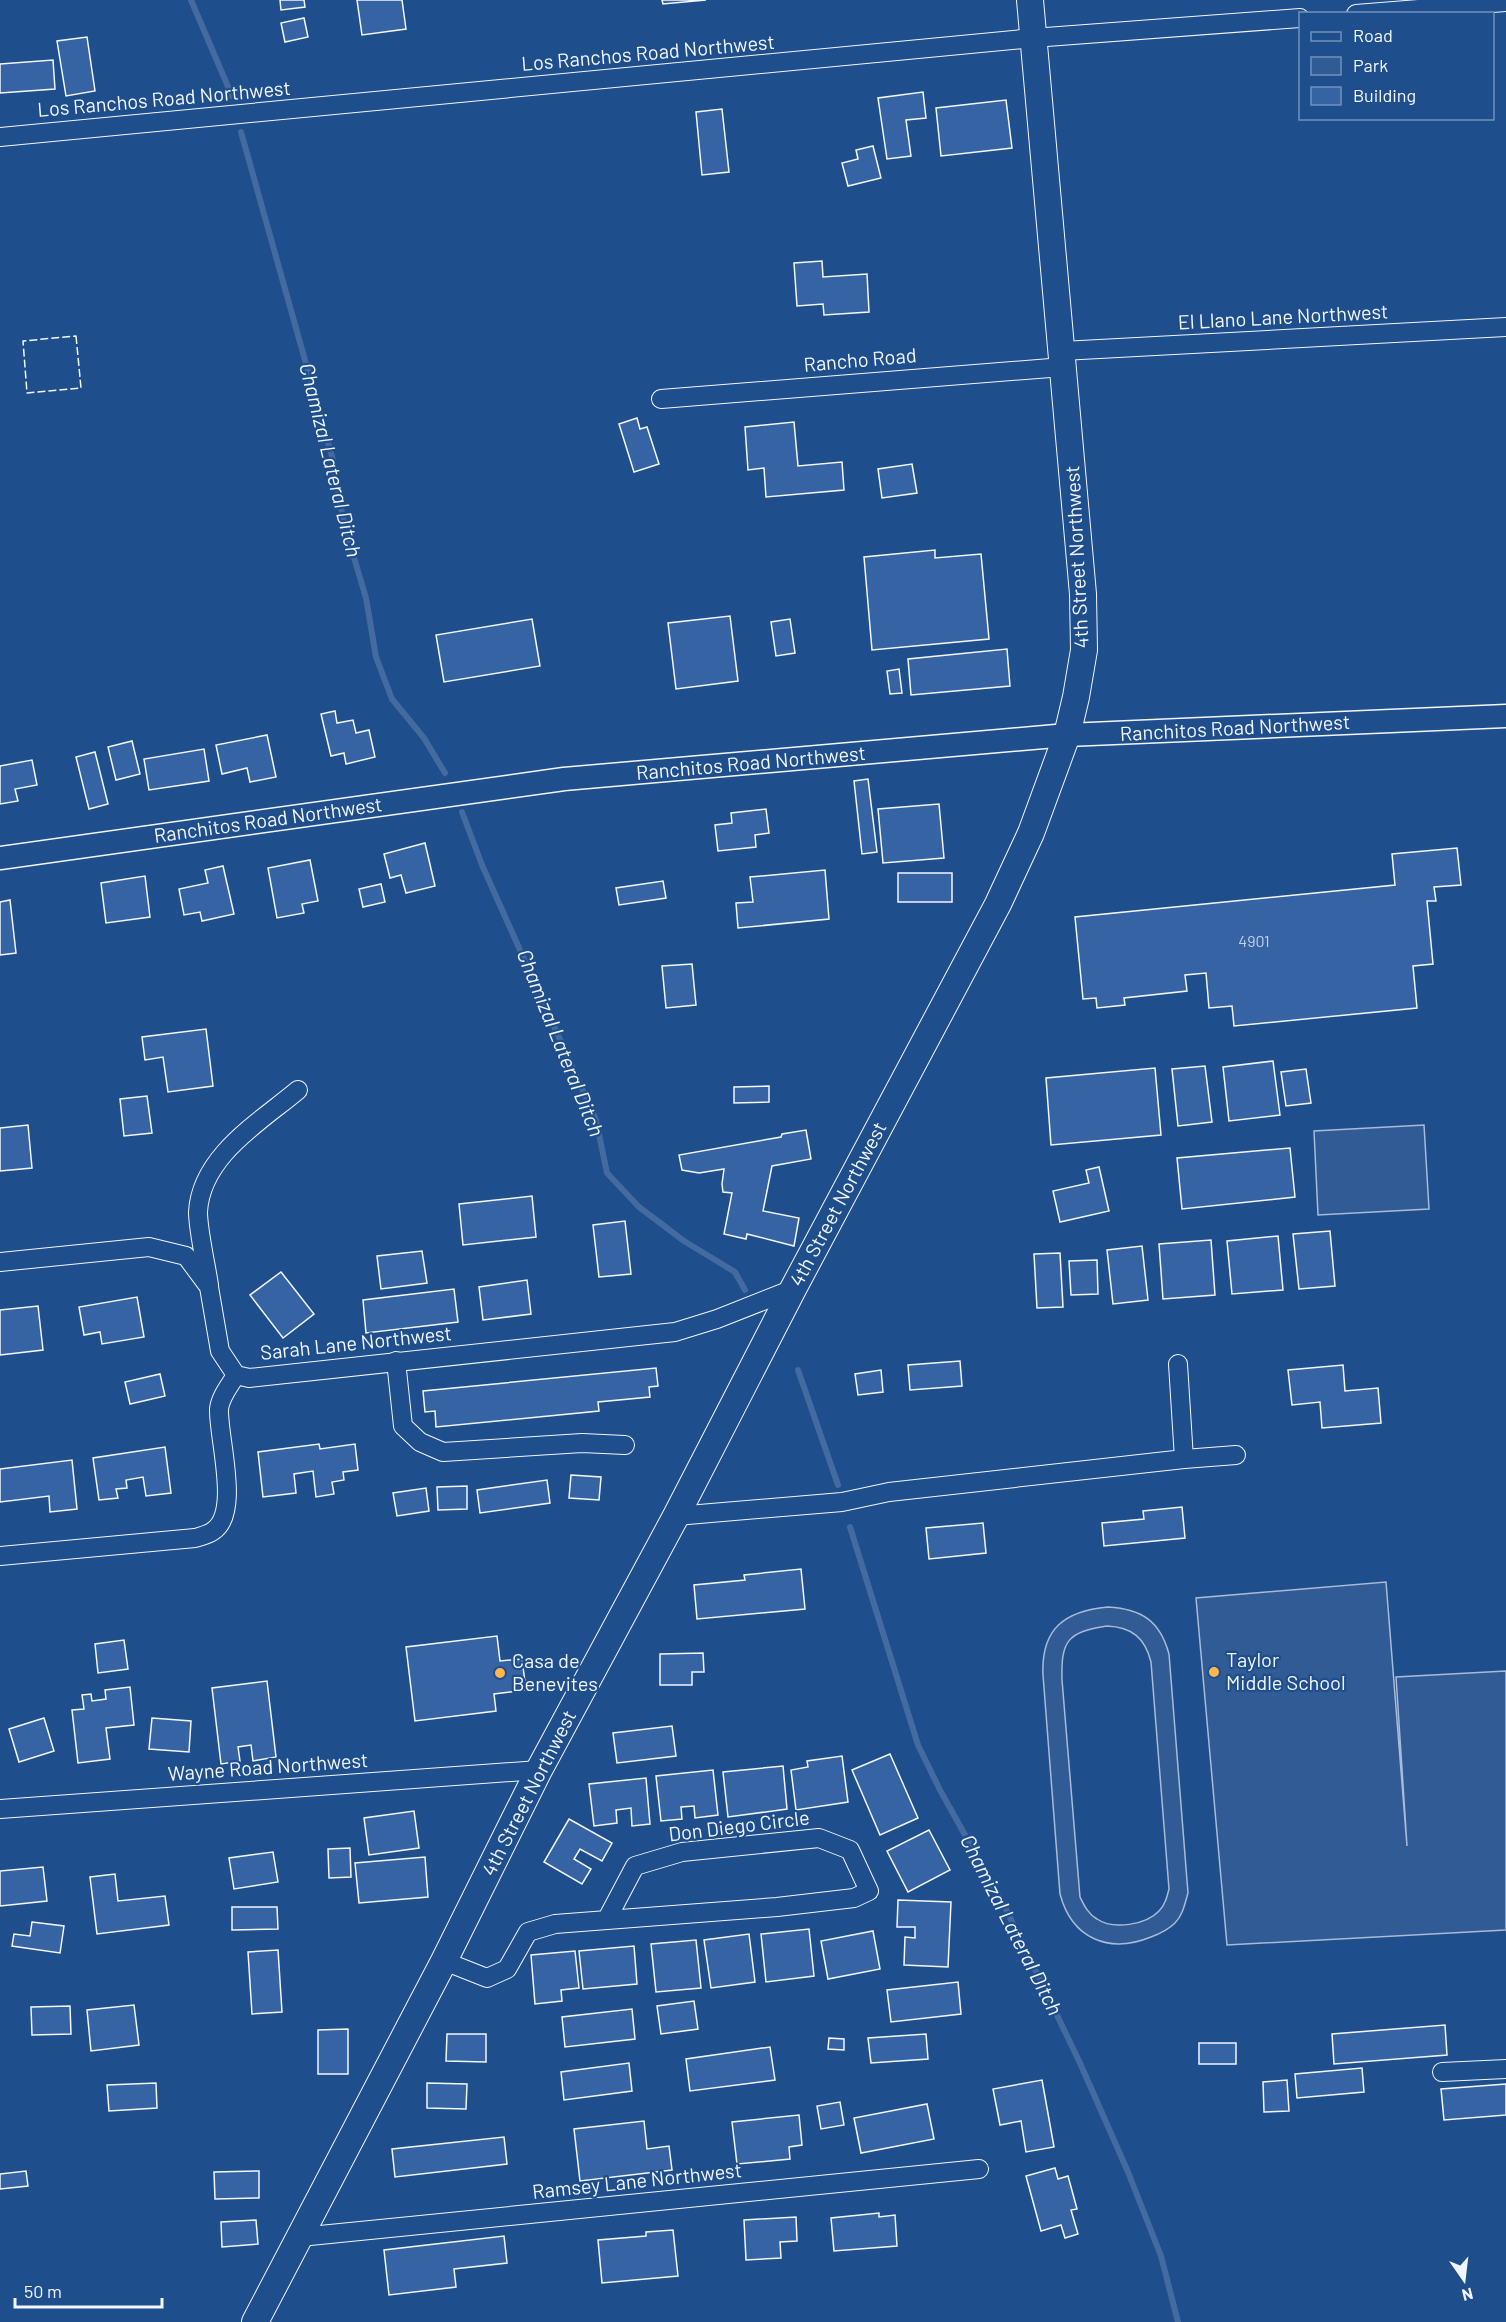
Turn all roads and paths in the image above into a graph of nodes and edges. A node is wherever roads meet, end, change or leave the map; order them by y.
1 (1030, 0) edge
2 (1506, 2) edge
3 (1381, 12) edge
4 (1299, 18) edge
5 (1033, 38) junction
6 (0, 137) edge
7 (1506, 327) edge
8 (1063, 359) junction
9 (661, 399) dead end
10 (1506, 716) edge
11 (1067, 735) junction
12 (0, 858) edge
13 (298, 1090) dead end
14 (0, 1262) edge
15 (209, 1287) junction
16 (793, 1289) junction
17 (396, 1361) junction
18 (1178, 1364) dead end
19 (236, 1375) junction
20 (625, 1445) dead end
21 (1236, 1455) dead end
22 (1184, 1459) junction
23 (676, 1516) junction
24 (0, 1556) edge
25 (539, 1770) junction
26 (0, 1809) edge
27 (607, 1920) junction
28 (444, 1961) junction
29 (1506, 2069) edge
30 (1442, 2072) dead end
31 (979, 2169) dead end
32 (300, 2237) junction
33 (255, 2322) edge

1 - 5 main road, 4th Street Northwest
2 - 3 street
4 - 5 street, Los Ranchos Road Northwest
5 - 6 street, Los Ranchos Road Northwest
5 - 8 main road, 4th Street Northwest
7 - 8 street, El Llano Lane Northwest
8 - 9 street, Rancho Road
8 - 11 main road, 4th Street Northwest
10 - 11 street, Ranchitos Road Northwest
11 - 12 street, Ranchitos Road Northwest
11 - 16 main road, 4th Street Northwest
13 - 15 street
14 - 15 street, Sarah Lane Northwest
15 - 19 street, Sarah Lane Northwest
16 - 17 street, Sarah Lane Northwest
16 - 23 main road, 4th Street Northwest
17 - 19 street, Sarah Lane Northwest
17 - 20 street
18 - 22 street
19 - 24 street
21 - 22 street
22 - 23 street
23 - 25 main road, 4th Street Northwest
25 - 26 street, Wayne Road Northwest
25 - 28 main road, 4th Street Northwest
27 - 27 street, Don Diego Circle
27 - 28 street, Don Diego Circle
28 - 32 main road, 4th Street Northwest
29 - 30 street
31 - 32 street, Ramsey Lane Northwest
32 - 33 main road, 4th Street Northwest

